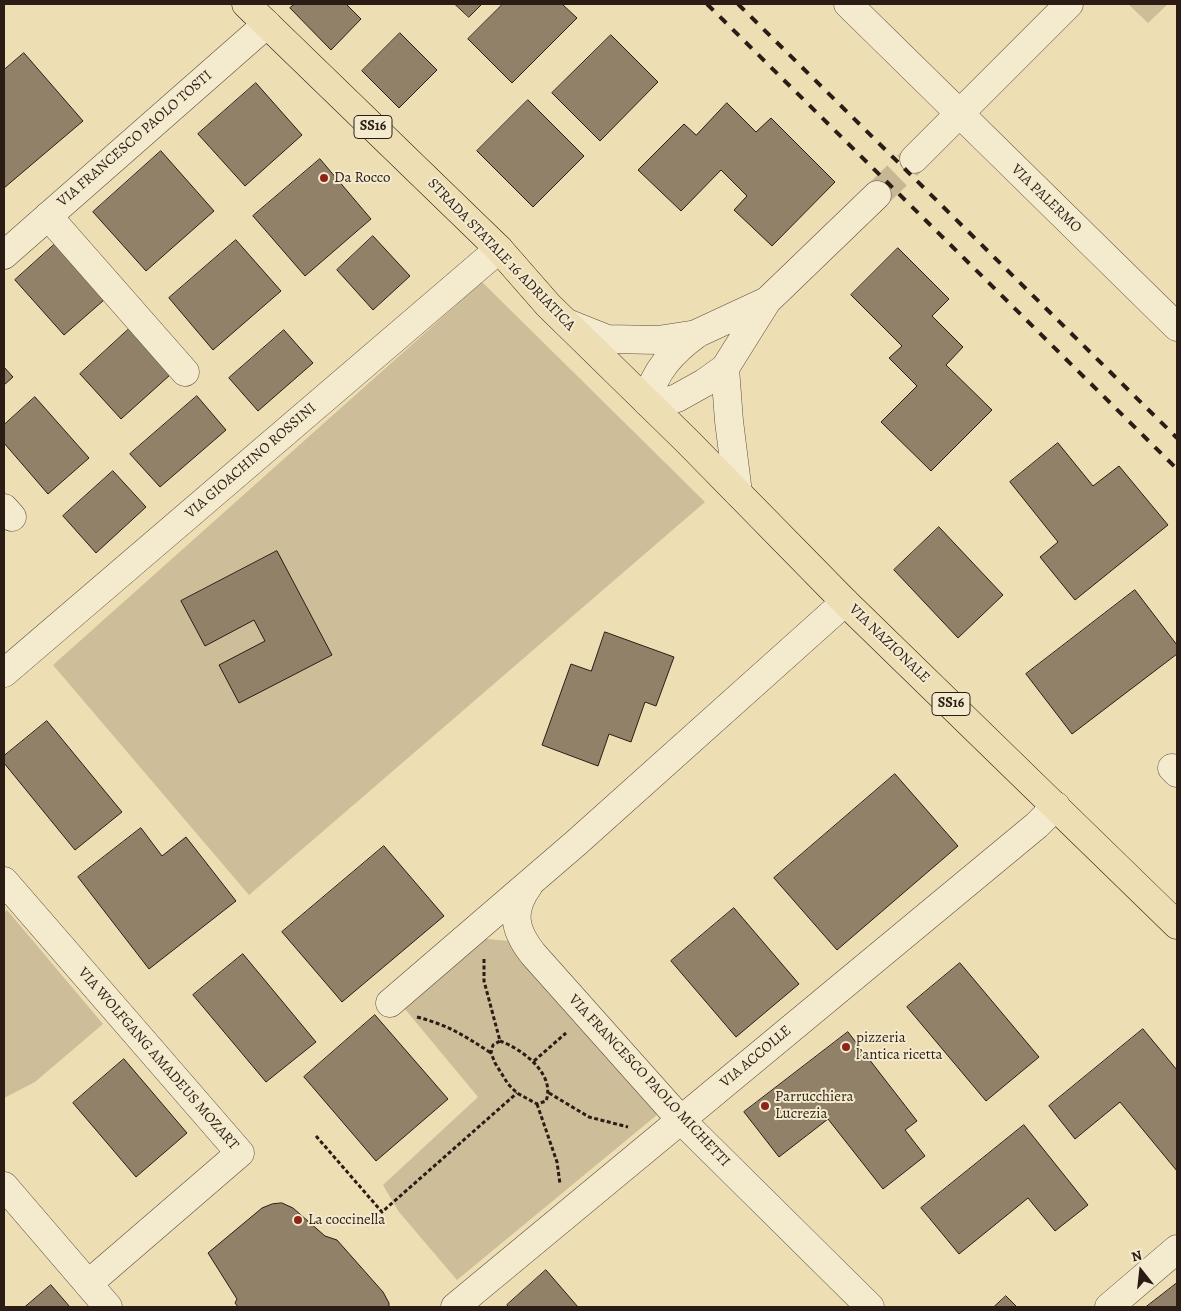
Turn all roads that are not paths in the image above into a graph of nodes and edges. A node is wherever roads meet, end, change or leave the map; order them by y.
1 (246, 4) edge
2 (848, 4) edge
3 (1069, 4) edge
4 (267, 24) junction
5 (960, 115) junction
6 (914, 159) tunnel mouth
7 (876, 195) tunnel mouth
8 (48, 216) junction
9 (499, 249) junction
10 (4, 255) edge
11 (768, 301) junction
12 (567, 323) junction
13 (1177, 327) edge
14 (698, 334) junction
15 (725, 368) junction
16 (185, 372) dead end
17 (647, 402) junction
18 (738, 492) junction
19 (845, 602) junction
20 (4, 673) edge
21 (1056, 806) junction
22 (535, 879) junction
23 (4, 881) edge
24 (1177, 925) edge
25 (399, 1009) road end
26 (680, 1120) junction
27 (4, 1186) edge
28 (1177, 1249) edge
29 (88, 1284) junction
30 (108, 1307) edge
31 (455, 1307) edge
32 (870, 1307) edge
33 (1109, 1307) edge

1 - 4 main road, STRADA STATALE 16 ADRIATICA / SS16
2 - 5 street, VIA PALERMO
3 - 5 street
4 - 8 street, VIA FRANCESCO PAOLO TOSTI
4 - 9 main road, STRADA STATALE 16 ADRIATICA / SS16
5 - 6 street
5 - 13 street, VIA PALERMO
7 - 11 street
8 - 10 street, VIA FRANCESCO PAOLO TOSTI
8 - 16 street
9 - 12 main road, STRADA STATALE 16 ADRIATICA / SS16
9 - 20 street, VIA GIOACHINO ROSSINI
11 - 14 street
11 - 15 street
12 - 14 street
12 - 17 main road, STRADA STATALE 16 ADRIATICA / SS16
14 - 17 street
15 - 17 street
15 - 18 street
17 - 18 main road, VIA NAZIONALE / SS16
18 - 19 main road, VIA NAZIONALE / SS16
19 - 21 main road, VIA NAZIONALE / SS16
19 - 22 street
21 - 24 main road, VIA NAZIONALE / SS16
21 - 26 street, VIA ACCOLLE
22 - 25 street
22 - 26 street, VIA FRANCESCO PAOLO MICHETTI
23 - 29 street, VIA WOLFGANG AMADEUS MOZART
26 - 31 street, VIA ACCOLLE
26 - 32 street, VIA FRANCESCO PAOLO MICHETTI
27 - 29 street
28 - 33 street
29 - 30 street

